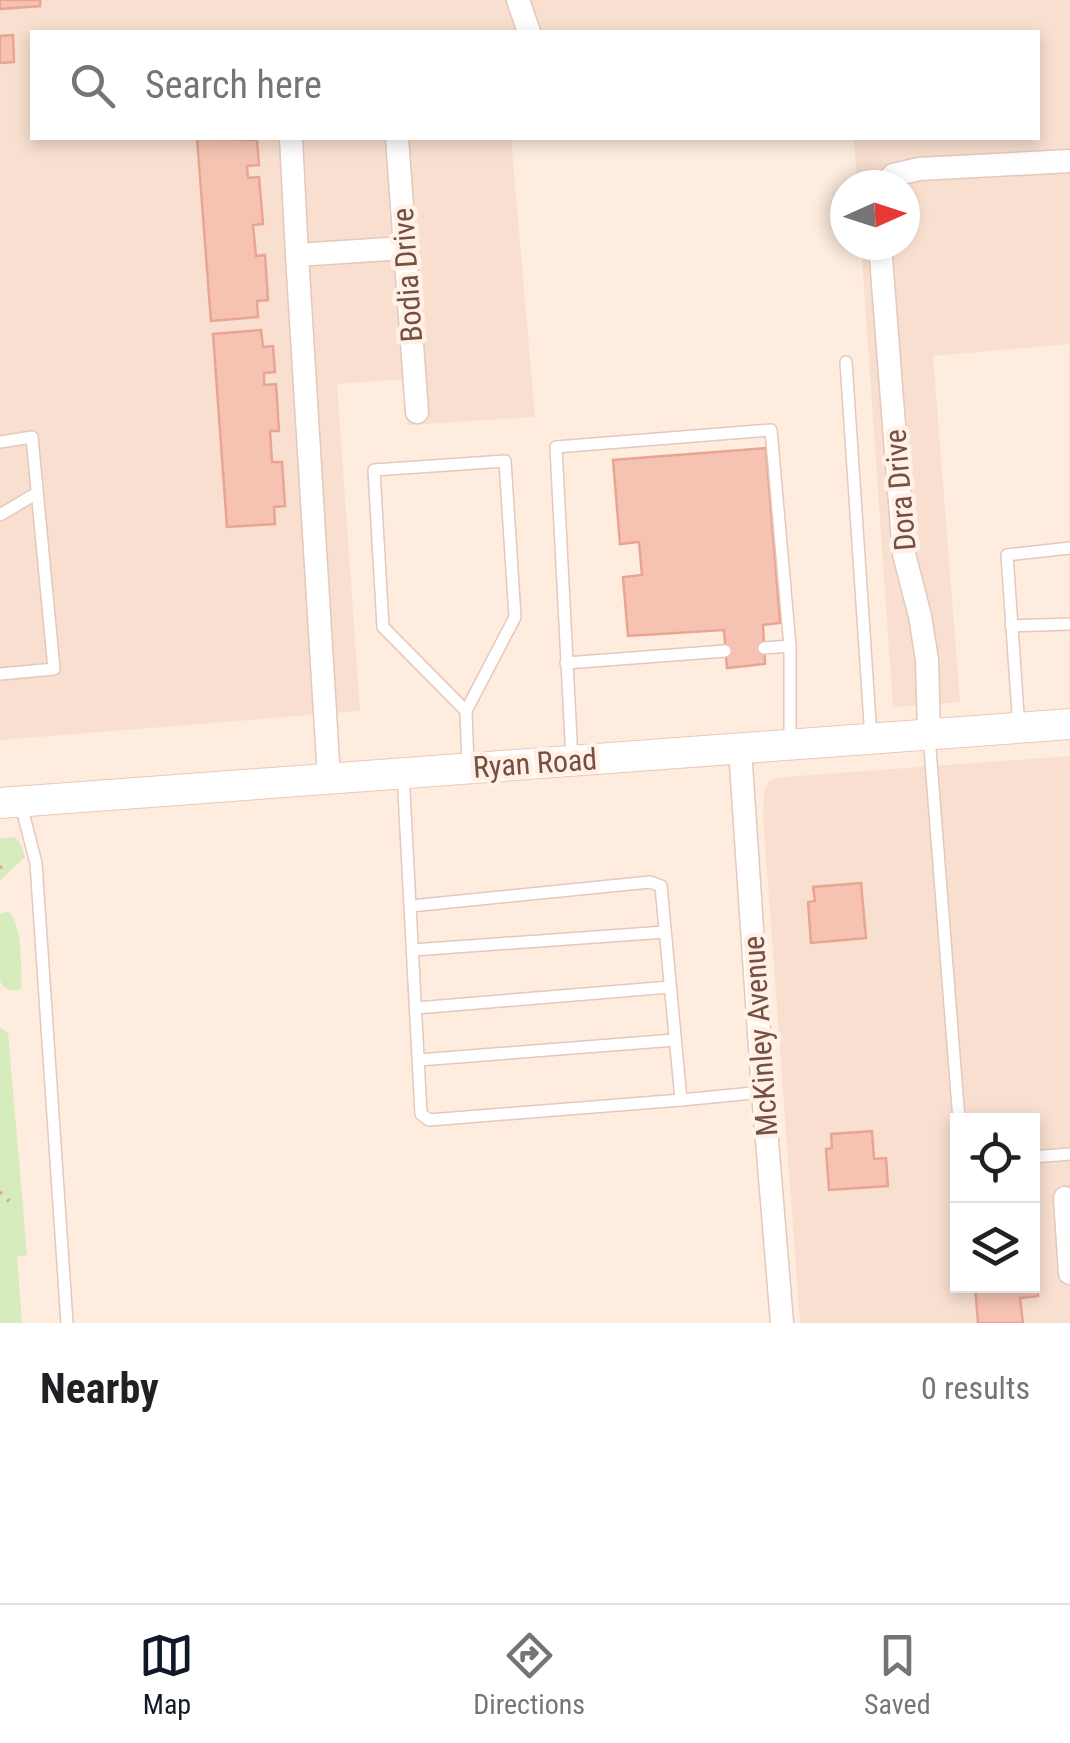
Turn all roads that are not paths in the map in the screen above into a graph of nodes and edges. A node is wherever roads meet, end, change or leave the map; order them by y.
1 (518, 0) edge
2 (528, 30) edge
3 (290, 140) edge
4 (396, 140) edge
5 (1070, 162) edge
6 (915, 170) edge
7 (404, 248) junction
8 (298, 255) junction
9 (881, 260) edge
10 (846, 362) dead end
11 (416, 412) dead end
12 (0, 442) edge
13 (37, 493) junction
14 (0, 514) edge
15 (1070, 548) edge
16 (1070, 624) edge
17 (1012, 626) junction
18 (790, 646) junction
19 (764, 648) dead end
20 (725, 651) dead end
21 (566, 663) junction
22 (0, 674) edge
23 (466, 711) junction
24 (1070, 724) edge
25 (1020, 728) junction
26 (929, 734) junction
27 (871, 738) junction
28 (790, 745) junction
29 (740, 749) junction
30 (572, 760) junction
31 (468, 768) junction
32 (403, 774) junction
33 (329, 778) junction
34 (10, 802) edge
35 (411, 906) junction
36 (665, 932) junction
37 (413, 950) junction
38 (670, 987) junction
39 (416, 1008) junction
40 (675, 1040) junction
41 (419, 1060) junction
42 (763, 1092) junction
43 (681, 1100) junction
44 (958, 1113) edge
45 (1070, 1154) edge
46 (1040, 1156) edge
47 (1064, 1198) dead end
48 (1070, 1273) edge
49 (68, 1323) edge
50 (782, 1323) edge

1 - 2 street
3 - 8 street
4 - 7 street, Bodia Drive
5 - 6 street
7 - 8 street
7 - 11 street, Bodia Drive
8 - 33 street
9 - 26 street, Dora Drive
10 - 27 lane
12 - 13 lane
13 - 14 lane
13 - 22 lane
15 - 17 lane
16 - 17 lane
17 - 25 lane
18 - 19 lane
18 - 21 lane
18 - 28 lane
20 - 21 lane
21 - 30 lane
23 - 23 lane
23 - 31 lane
24 - 25 main road, Ryan Road
25 - 26 main road, Ryan Road
26 - 27 main road, Ryan Road
26 - 44 lane
27 - 28 main road, Ryan Road
28 - 29 main road, Ryan Road
29 - 30 main road, Ryan Road
29 - 42 street, McKinley Avenue
30 - 31 main road, Ryan Road
31 - 32 main road, Ryan Road
32 - 33 main road, Ryan Road
32 - 35 lane
33 - 34 main road, Ryan Road
34 - 49 lane
35 - 36 lane
35 - 37 lane
36 - 37 lane
36 - 38 lane
37 - 39 lane
38 - 39 lane
38 - 40 lane
39 - 41 lane
40 - 41 lane
40 - 43 lane
41 - 43 lane
42 - 43 lane
42 - 50 street, McKinley Avenue
45 - 46 lane
47 - 48 street

